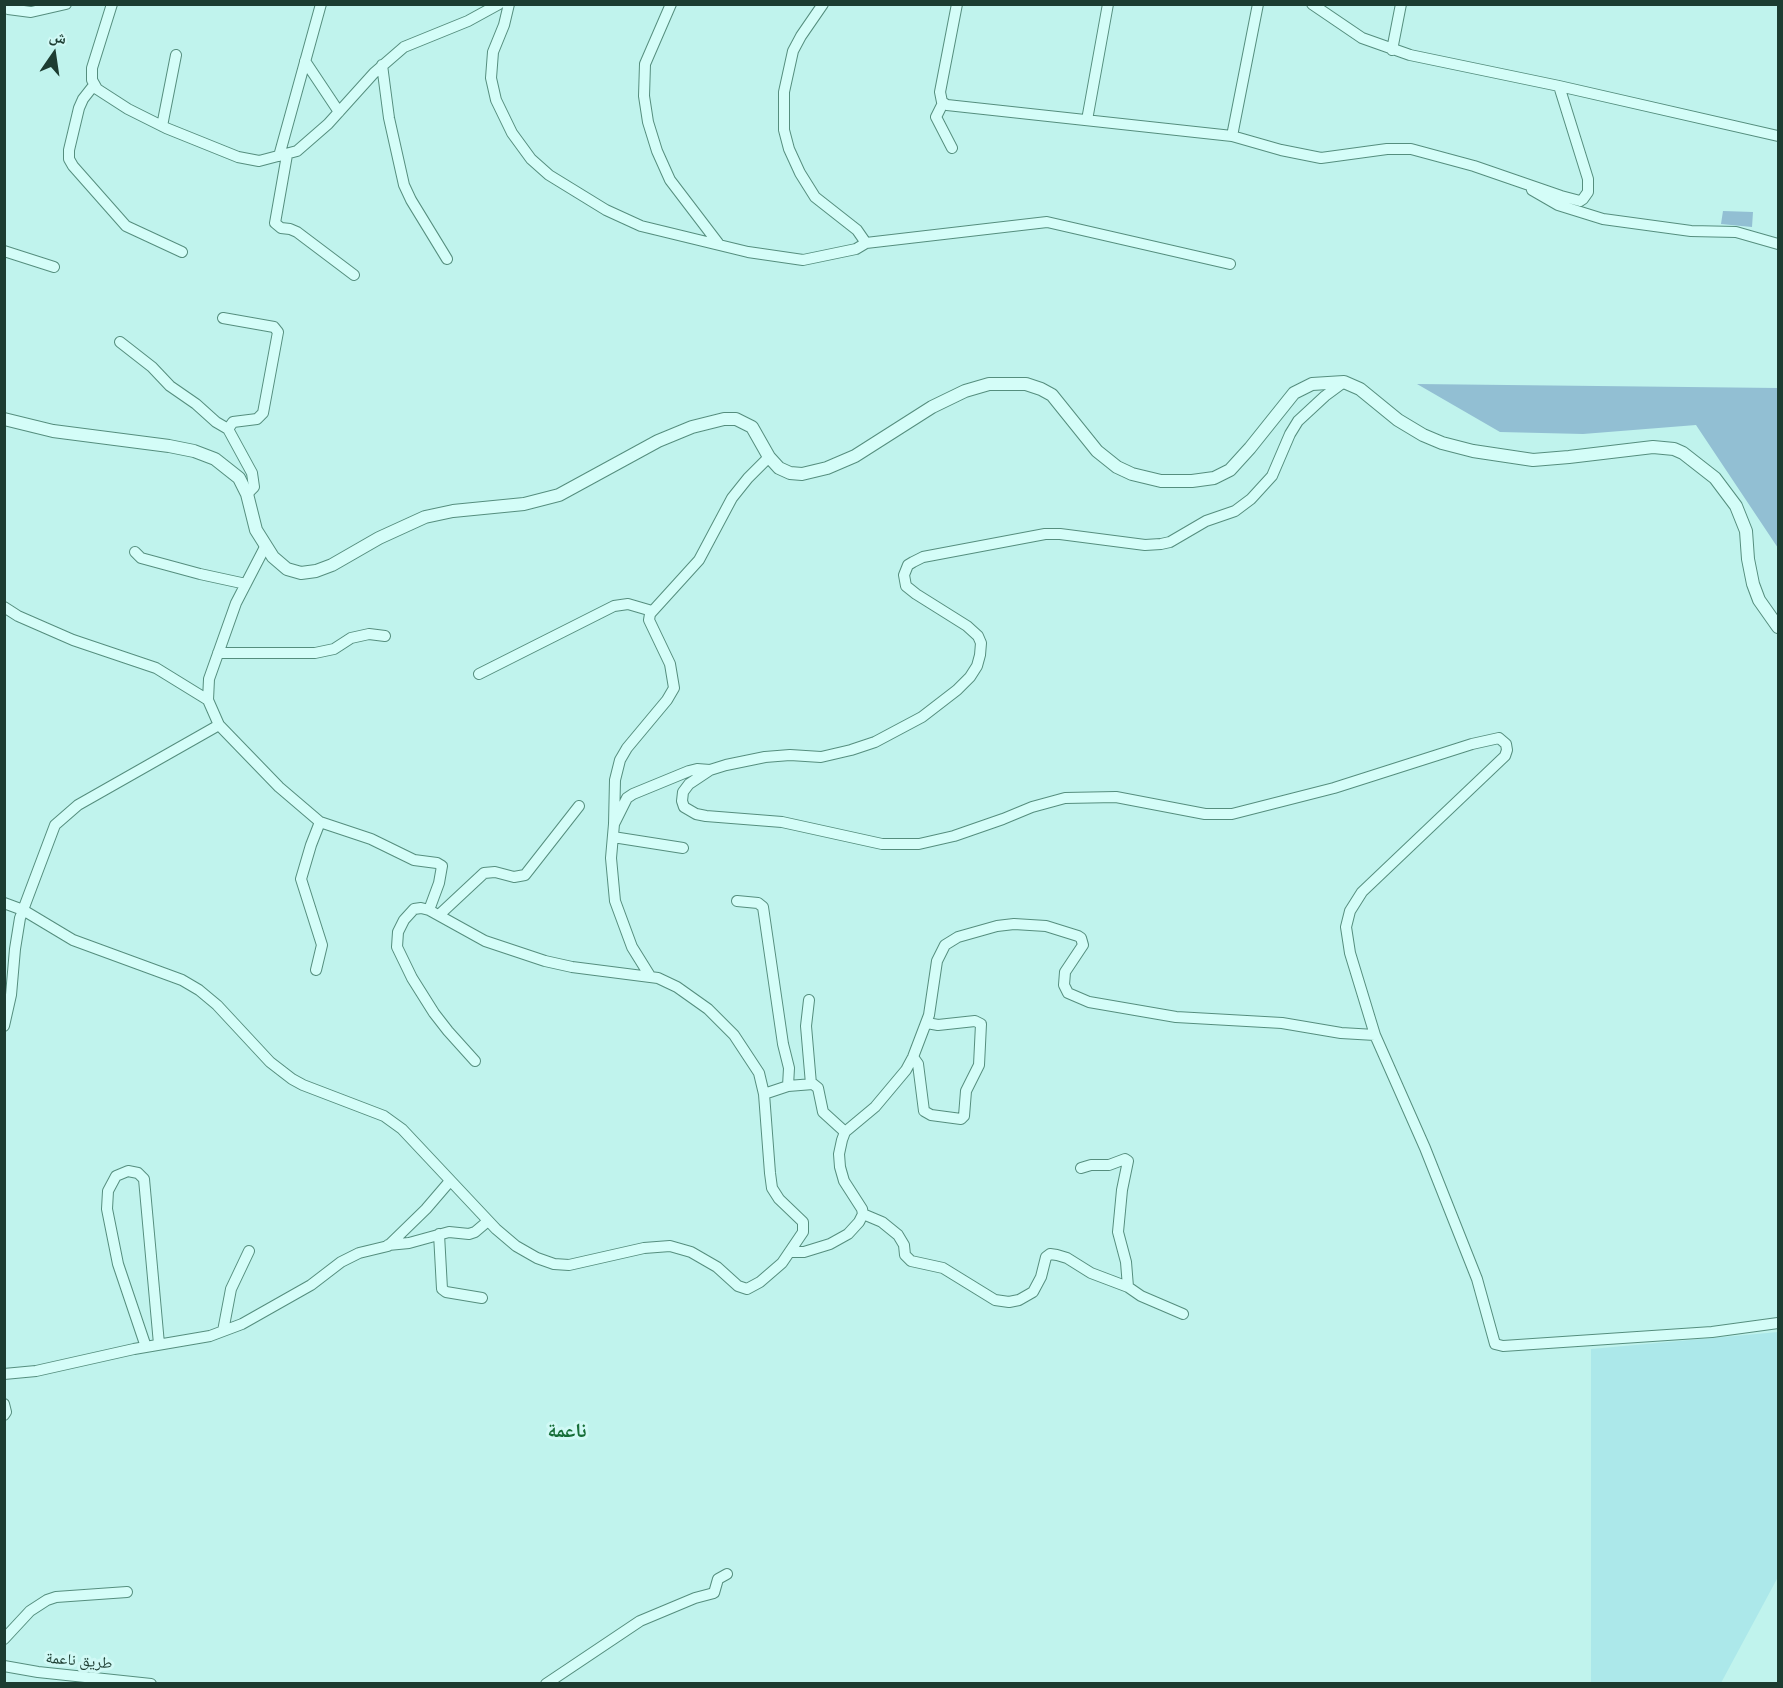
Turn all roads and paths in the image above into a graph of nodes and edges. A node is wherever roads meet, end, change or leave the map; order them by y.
1 (66, 4) edge
2 (112, 4) edge
3 (321, 4) edge
4 (499, 4) edge
5 (509, 4) edge
6 (671, 4) edge
7 (823, 4) edge
8 (957, 4) edge
9 (1108, 4) edge
10 (1258, 4) edge
11 (1312, 4) edge
12 (1401, 4) edge
13 (6, 9) edge
14 (1392, 50) junction
15 (176, 56) dead end
16 (305, 61) junction
17 (382, 65) junction
18 (94, 84) junction
19 (1558, 86) junction
20 (943, 103) junction
21 (339, 112) junction
22 (1087, 120) junction
23 (162, 126) junction
24 (1232, 136) junction
25 (1779, 136) edge
26 (952, 148) dead end
27 (283, 156) junction
28 (1522, 183) junction
29 (718, 243) junction
30 (866, 243) junction
31 (1779, 244) edge
32 (4, 251) edge
33 (182, 252) dead end
34 (447, 259) dead end
35 (1230, 264) dead end
36 (54, 267) dead end
37 (354, 275) dead end
38 (223, 318) dead end
39 (120, 342) dead end
40 (1344, 382) junction
41 (4, 419) edge
42 (228, 429) junction
43 (769, 457) junction
44 (247, 494) junction
45 (266, 547) junction
46 (135, 552) dead end
47 (246, 584) junction
48 (4, 607) edge
49 (652, 611) junction
50 (1779, 627) edge
51 (385, 636) dead end
52 (218, 653) junction
53 (479, 674) dead end
54 (208, 700) junction
55 (219, 725) junction
56 (710, 771) junction
57 (579, 806) dead end
58 (321, 822) junction
59 (614, 824) junction
60 (613, 837) junction
61 (683, 848) dead end
62 (737, 902) dead end
63 (4, 903) edge
64 (23, 910) junction
65 (434, 913) junction
66 (316, 970) dead end
67 (650, 976) junction
68 (809, 1000) dead end
69 (927, 1023) junction
70 (4, 1026) edge
71 (1375, 1035) junction
72 (913, 1057) junction
73 (475, 1061) dead end
74 (811, 1084) junction
75 (788, 1086) junction
76 (764, 1094) junction
77 (845, 1132) junction
78 (1081, 1168) dead end
79 (450, 1181) junction
80 (863, 1214) junction
81 (488, 1221) junction
82 (440, 1234) junction
83 (388, 1246) junction
84 (249, 1251) dead end
85 (791, 1252) junction
86 (1128, 1287) junction
87 (482, 1298) dead end
88 (1183, 1314) dead end
89 (1779, 1323) edge
90 (223, 1331) junction
91 (159, 1344) junction
92 (146, 1347) junction
93 (4, 1374) edge
94 (4, 1404) edge
95 (4, 1415) edge
96 (727, 1574) dead end
97 (127, 1592) dead end
98 (4, 1639) edge
99 (4, 1666) edge
100 (38, 1678) edge
101 (151, 1683) edge
102 (546, 1683) edge

1 - 13 street
2 - 18 street
3 - 16 street
4 - 17 street
5 - 29 street
6 - 29 street
7 - 30 street
8 - 20 street
9 - 22 street
10 - 24 street
11 - 14 street
12 - 14 street
14 - 19 street
15 - 23 street
16 - 21 street
16 - 27 street
17 - 21 street
17 - 34 street
18 - 23 street
18 - 33 street
19 - 25 street
19 - 28 street
20 - 22 street
20 - 26 street
21 - 27 street
22 - 24 street
23 - 27 street
24 - 28 street
27 - 37 street
28 - 31 street
29 - 30 street
30 - 35 street
32 - 36 street
38 - 42 street
39 - 42 street
40 - 43 street
40 - 50 street
40 - 56 street
41 - 44 street
42 - 44 street
43 - 45 street
43 - 49 street
44 - 45 street
45 - 47 street
46 - 47 street
47 - 52 street
48 - 54 street
49 - 53 street
49 - 59 street
51 - 52 street
52 - 54 street
54 - 55 street
55 - 58 street
55 - 64 street
56 - 59 street
56 - 71 street
57 - 65 street
58 - 65 street
58 - 66 street
59 - 60 street
60 - 61 street
60 - 67 street
62 - 75 street
63 - 64 street
64 - 70 street
64 - 79 street
65 - 67 street
65 - 73 street
67 - 76 street
68 - 74 street
69 - 71 street
69 - 72 street
69 - 72 street
71 - 89 street
72 - 77 street
74 - 75 street
74 - 77 street
75 - 76 street
76 - 85 street
77 - 80 street
78 - 86 street
79 - 81 street
79 - 83 street
80 - 85 street
80 - 86 street
81 - 82 street
81 - 85 street
82 - 83 street
82 - 87 street
83 - 90 street
84 - 90 street
86 - 88 street
90 - 91 street
91 - 92 street
91 - 92 street
92 - 93 street
94 - 95 street
96 - 102 street
97 - 98 street
99 - 100 street, طريق ناعمة
100 - 101 street, طريق ناعمة

